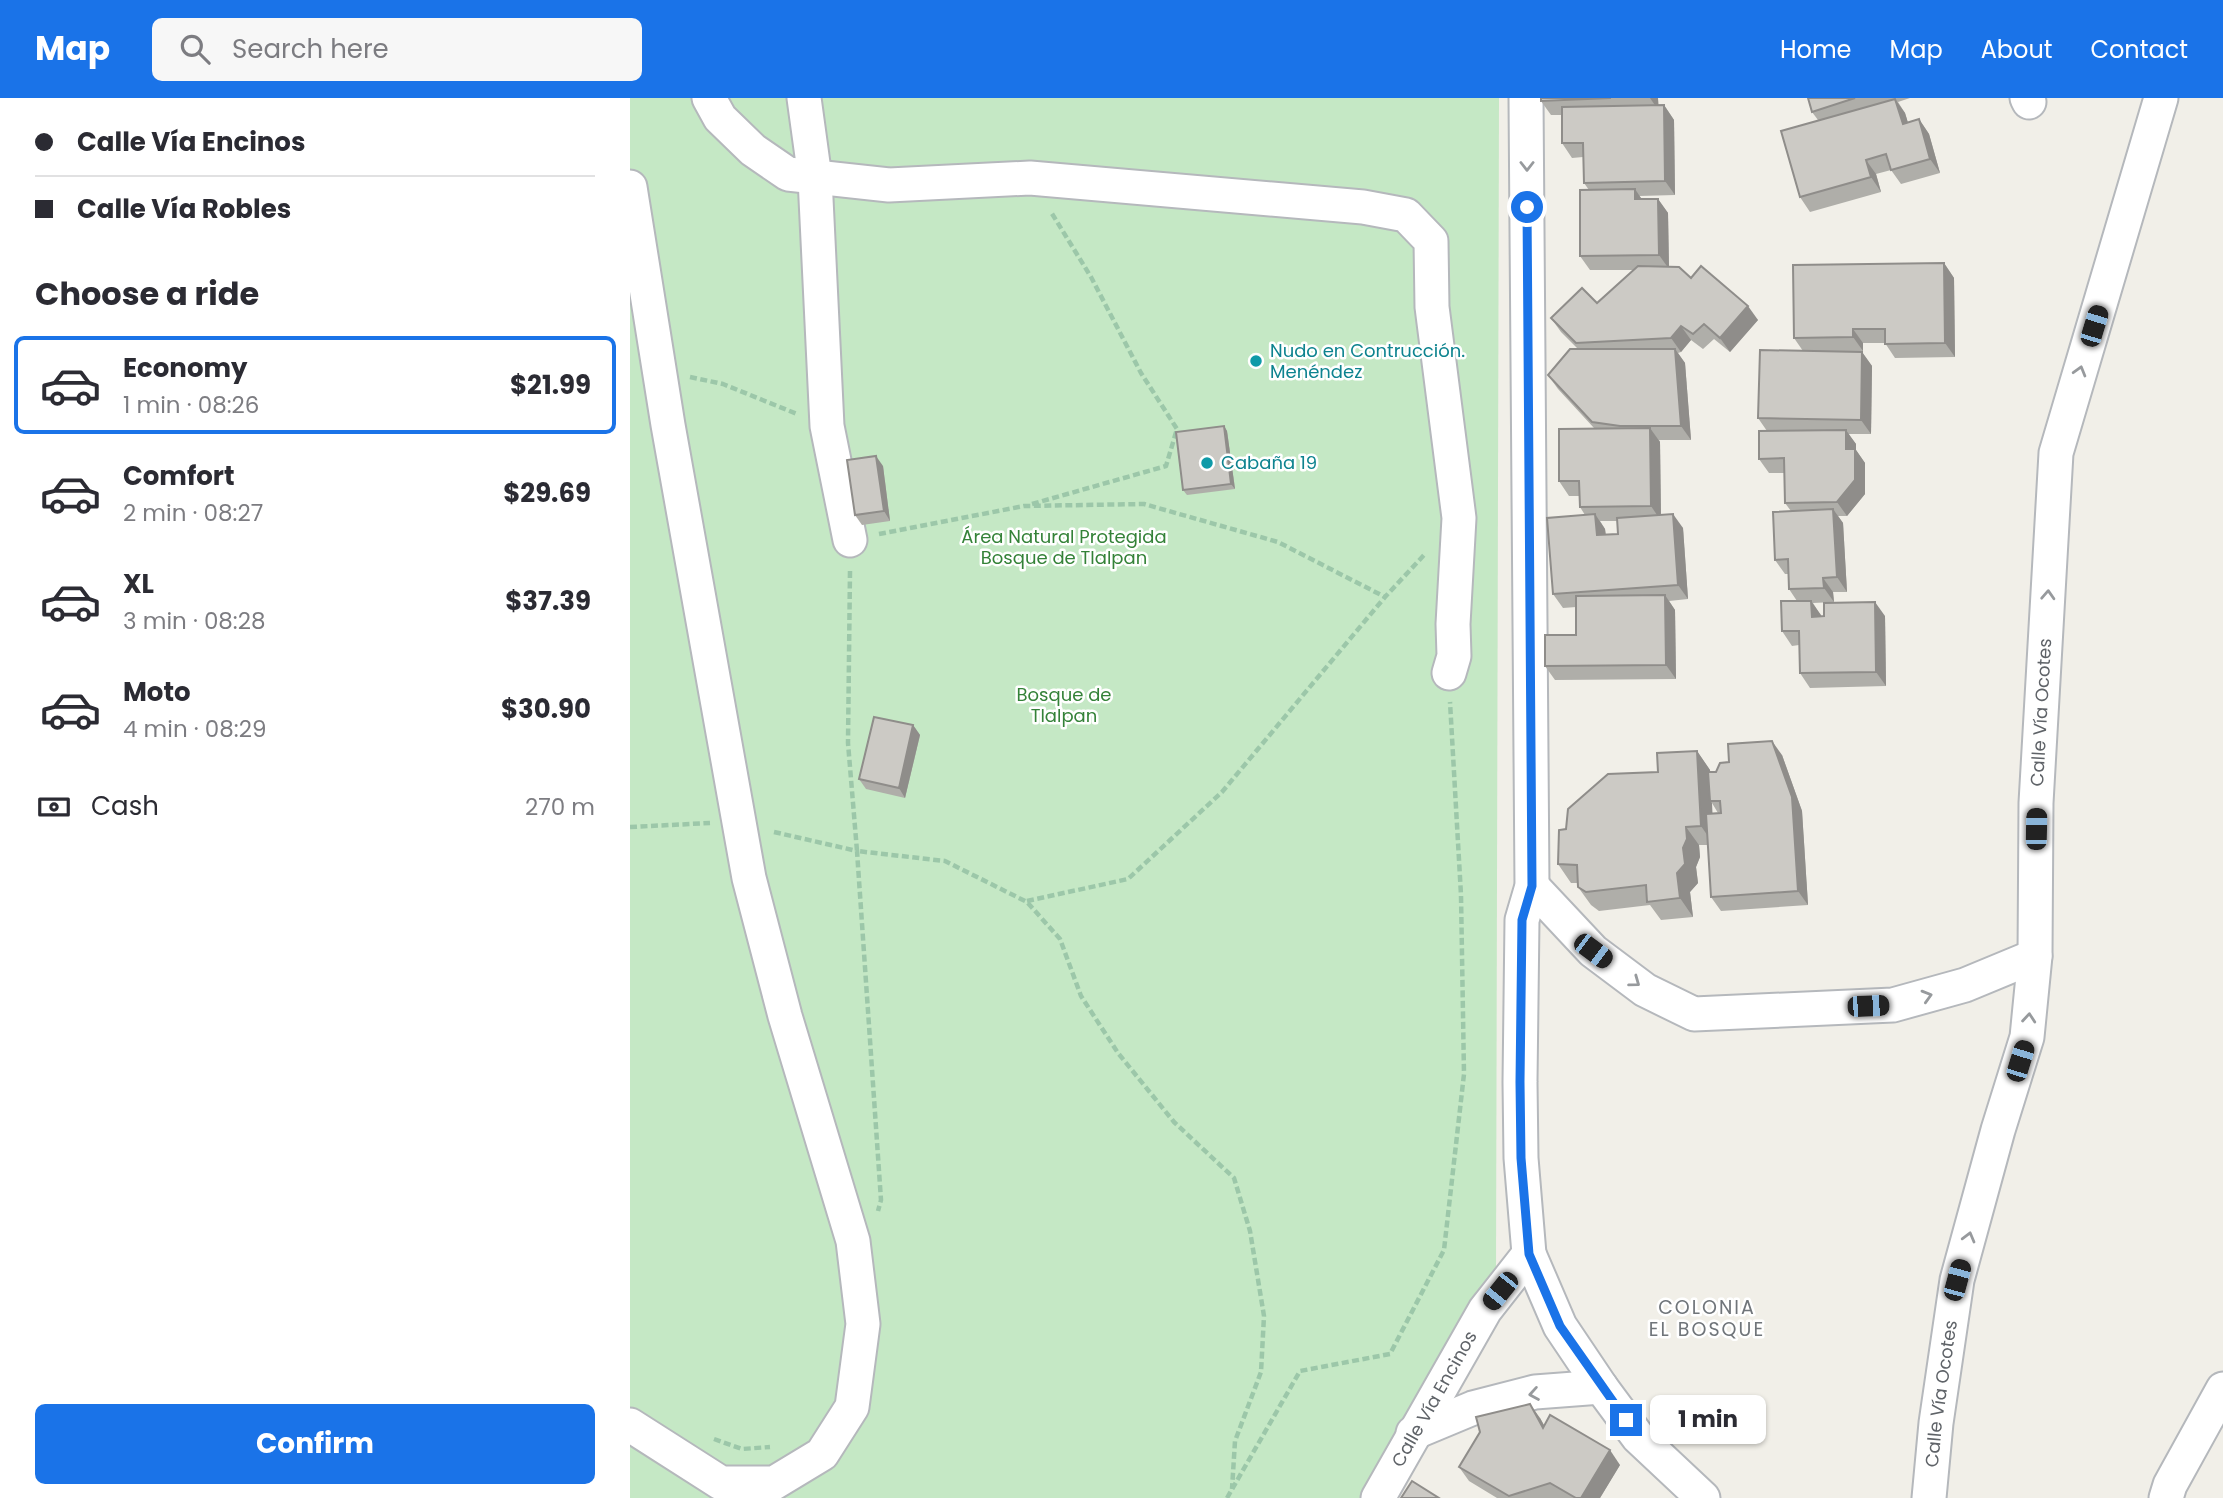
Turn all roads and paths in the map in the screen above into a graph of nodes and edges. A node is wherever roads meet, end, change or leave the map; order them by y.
1 (709, 98) edge
2 (804, 98) edge
3 (1526, 98) edge
4 (2161, 98) edge
5 (815, 178) junction
6 (1030, 178) junction
7 (630, 187) edge
8 (659, 370) junction
9 (827, 426) junction
10 (1024, 506) junction
11 (1459, 518) junction
12 (850, 540) junction
13 (1385, 597) junction
14 (1449, 673) joint
15 (704, 823) junction
16 (739, 824) junction
17 (630, 827) edge
18 (708, 836) dead end
19 (857, 851) junction
20 (1532, 886) junction
21 (1027, 902) junction
22 (2035, 956) junction
23 (875, 1224) dead end
24 (1529, 1254) junction
25 (1601, 1387) junction
26 (2223, 1389) edge
27 (630, 1424) edge
28 (1413, 1433) junction
29 (711, 1438) dead end
30 (775, 1447) dead end
31 (1233, 1489) junction
32 (1227, 1498) edge
33 (1378, 1498) edge
34 (1703, 1498) edge
35 (1929, 1498) edge
36 (2166, 1498) edge

1 - 5 street
2 - 5 street
3 -> 20 street
22 -> 4 street, Calle Vía Ocotes
5 - 6 street
5 - 9 street
6 - 10 path
6 - 11 street
7 - 8 street
8 - 9 path
8 - 16 street
9 - 12 street
10 - 12 path
10 - 13 path
11 - 13 path
11 - 14 street
12 - 19 path
13 - 21 path
14 - 31 path
15 - 16 path
15 - 17 path
15 - 18 path
16 - 19 path
16 - 27 street
19 - 21 path
19 - 23 path
20 -> 22 street
20 - 24 street
21 - 31 path
35 -> 22 street, Calle Vía Ocotes
24 - 25 street
24 - 28 street, Calle Vía Encinos
25 -> 28 street
25 - 34 street
26 - 36 street
28 - 33 street, Calle Vía Encinos
29 - 30 path
31 - 32 path

